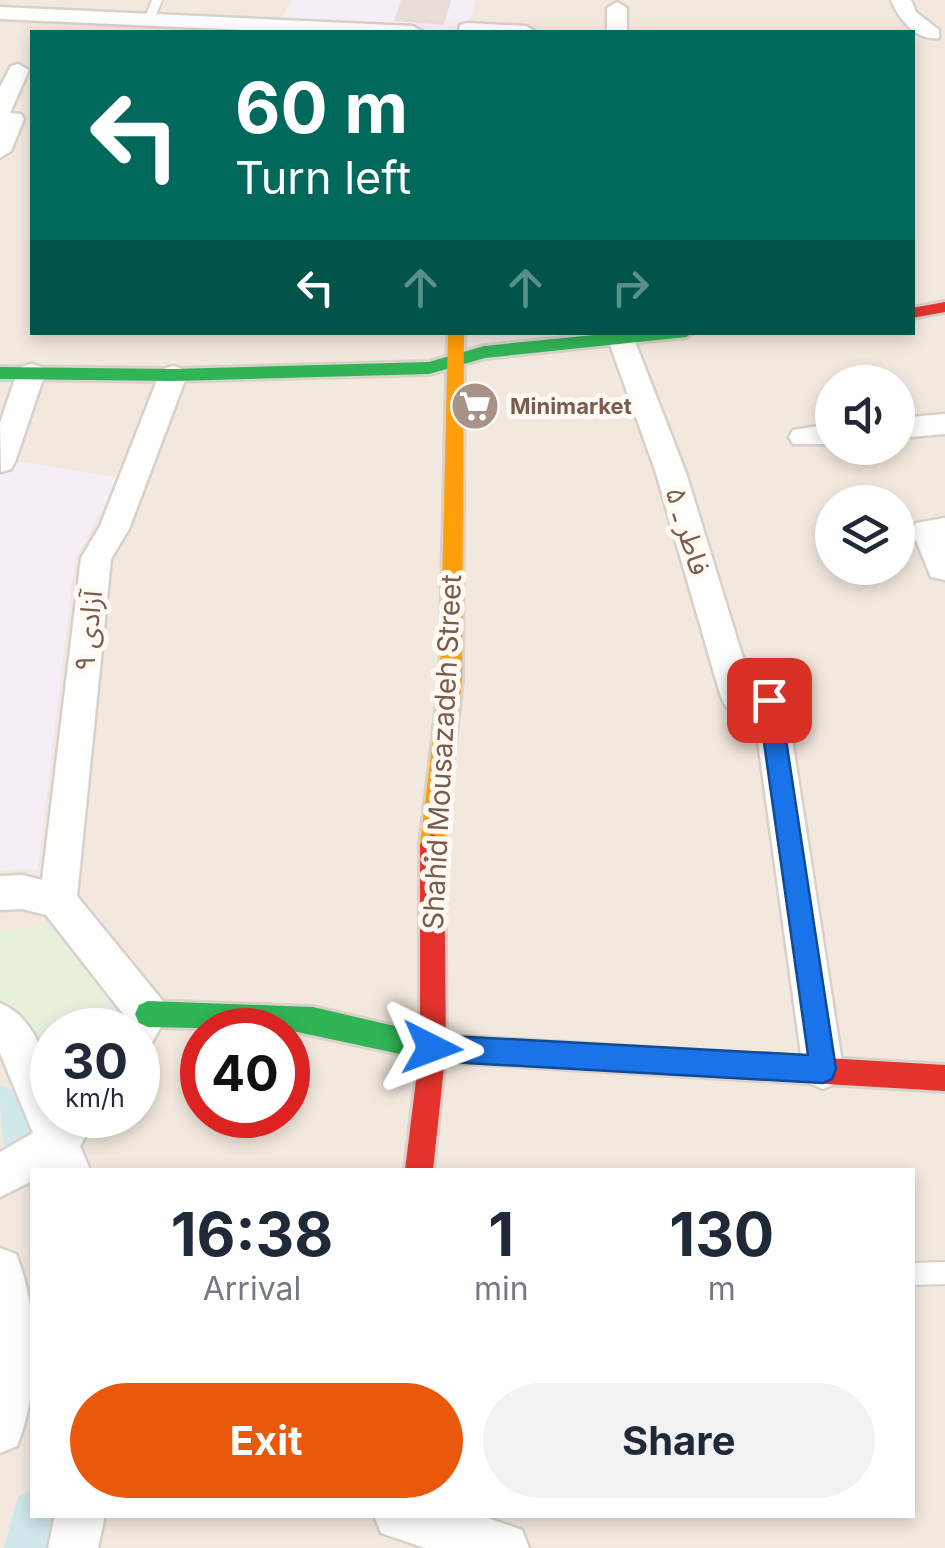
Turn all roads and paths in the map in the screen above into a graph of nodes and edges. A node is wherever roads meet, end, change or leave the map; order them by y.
1 (8, 0) edge
2 (292, 0) edge
3 (901, 0) edge
4 (618, 8) dead end
5 (153, 10) edge
6 (0, 12) edge
7 (278, 24) junction
8 (468, 25) edge
9 (380, 30) edge
10 (509, 30) edge
11 (617, 30) edge
12 (930, 35) edge
13 (18, 70) dead end
14 (11, 118) edge
15 (0, 151) edge
16 (945, 307) edge
17 (915, 313) edge
18 (456, 335) edge
19 (662, 335) edge
20 (621, 339) junction
21 (455, 358) junction
22 (0, 373) edge
23 (30, 373) junction
24 (174, 375) junction
25 (945, 424) edge
26 (915, 427) edge
27 (815, 435) edge
28 (803, 436) dead end
29 (1, 462) edge
30 (945, 529) edge
31 (942, 569) dead end
32 (0, 893) edge
33 (58, 901) junction
34 (132, 1008) edge
35 (160, 1022) edge
36 (0, 1023) edge
37 (432, 1048) junction
38 (823, 1069) junction
39 (945, 1078) edge
40 (68, 1142) edge
41 (419, 1168) edge
42 (1, 1176) edge
43 (0, 1270) edge
44 (945, 1273) edge
45 (915, 1274) edge
46 (0, 1429) edge
47 (79, 1518) edge
48 (398, 1518) edge
49 (408, 1518) edge
50 (74, 1548) edge
51 (397, 1548) edge
52 (504, 1548) edge

1 - 6 street
2 - 7 street
3 - 12 street
4 - 11 street
5 - 6 street
5 - 7 street
7 - 9 street
8 - 10 street
13 - 14 street
14 - 15 street
16 - 17 street
18 - 21 street, Shahid Mousazadeh Street
19 - 20 street
20 - 21 street
20 - 38 street, فاطر ـ ۵
21 - 24 street
21 - 37 street, Shahid Mousazadeh Street
22 - 23 street
23 - 24 street
23 - 29 street
24 - 33 street, آزادی ۹
25 - 26 street
27 - 28 street
30 - 31 street
32 - 33 street
33 - 34 street
35 - 37 street
36 - 40 street
37 - 38 street
37 - 41 street, Shahid Mousazadeh Street
38 - 39 street
40 - 42 street
43 - 46 street
44 - 45 lane
47 - 50 street
48 - 51 street
49 - 52 street

